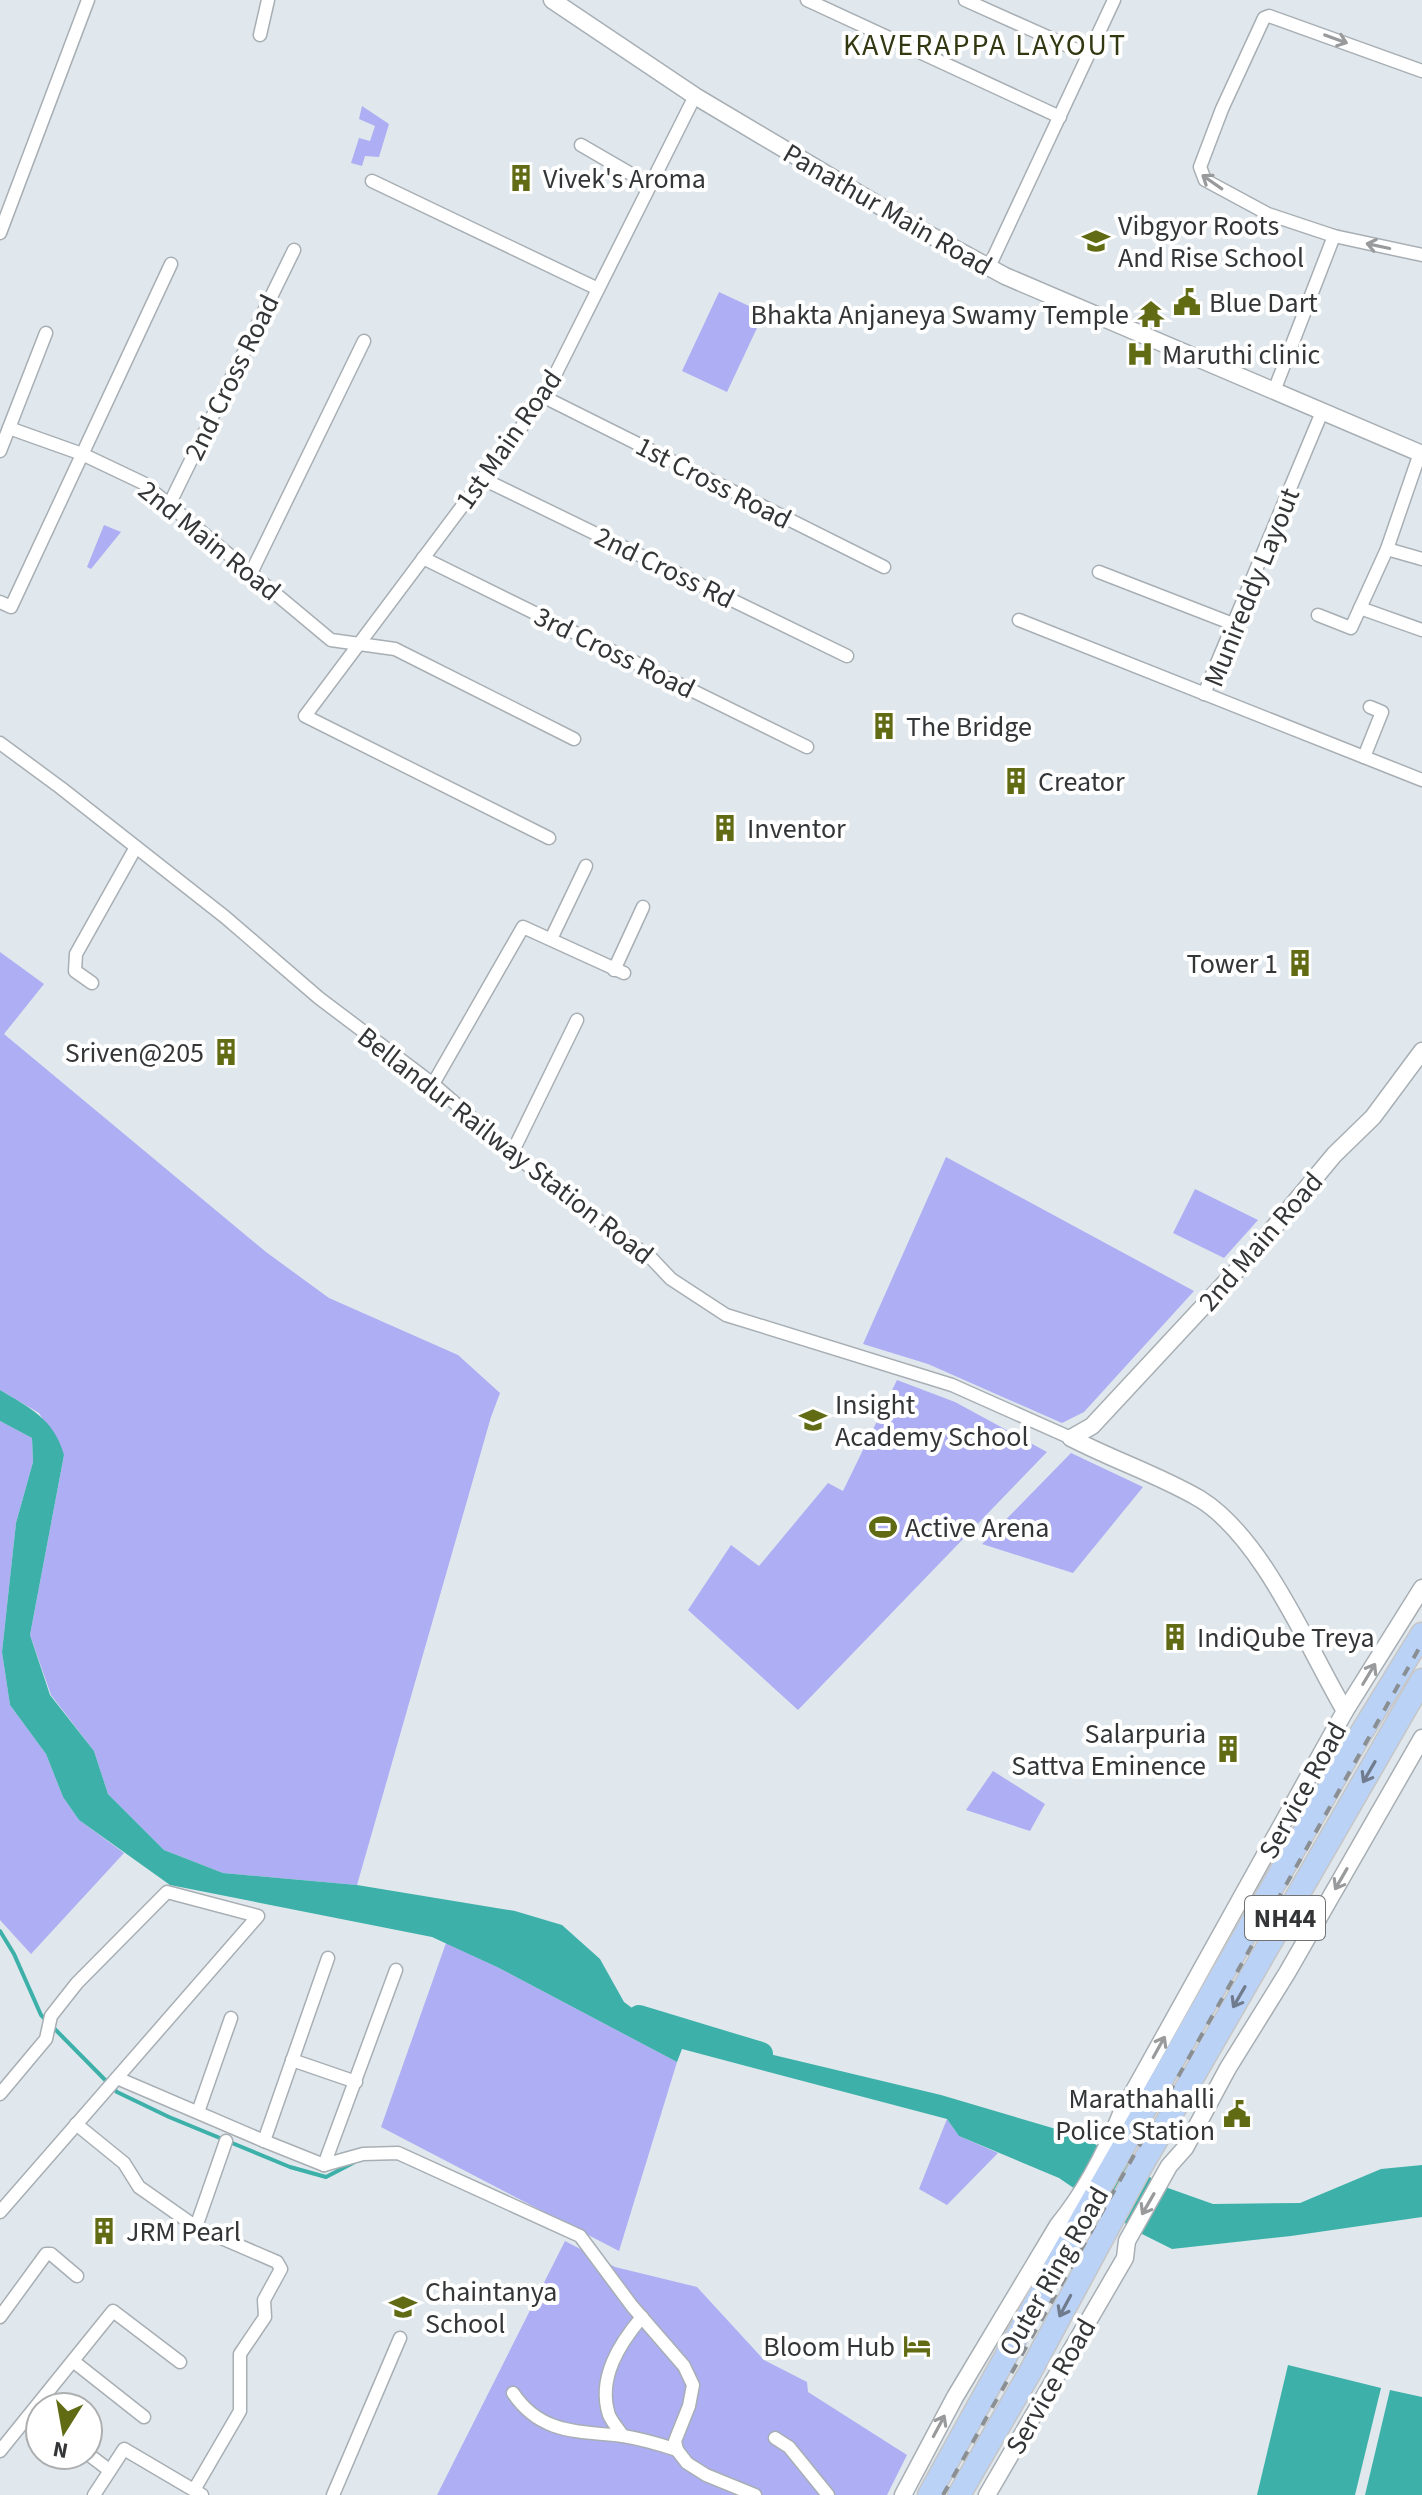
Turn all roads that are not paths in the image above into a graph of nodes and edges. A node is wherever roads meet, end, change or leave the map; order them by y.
1 (88, 0) edge
2 (268, 0) edge
3 (552, 0) edge
4 (807, 0) edge
5 (965, 0) edge
6 (1114, 0) edge
7 (260, 35) dead end
8 (1088, 55) junction
9 (1422, 71) edge
10 (695, 96) junction
11 (1060, 117) junction
12 (581, 145) dead end
13 (372, 181) dead end
14 (650, 185) junction
15 (0, 233) edge
16 (1334, 236) junction
17 (294, 250) dead end
18 (1422, 255) edge
19 (171, 264) dead end
20 (989, 267) junction
21 (598, 289) junction
22 (46, 333) dead end
23 (364, 341) dead end
24 (1274, 391) junction
25 (544, 397) junction
26 (1322, 412) junction
27 (9, 428) junction
28 (0, 451) edge
29 (1421, 453) edge
30 (82, 454) junction
31 (483, 479) junction
32 (169, 505) junction
33 (1387, 549) junction
34 (423, 558) junction
35 (1422, 559) edge
36 (884, 567) dead end
37 (1099, 572) dead end
38 (251, 573) junction
39 (0, 602) edge
40 (1360, 608) junction
41 (1318, 615) dead end
42 (1019, 620) dead end
43 (1233, 624) junction
44 (1422, 630) edge
45 (358, 645) junction
46 (847, 656) dead end
47 (1204, 694) junction
48 (1370, 707) dead end
49 (574, 739) dead end
50 (0, 743) edge
51 (807, 747) dead end
52 (1364, 757) junction
53 (1422, 780) edge
54 (549, 838) dead end
55 (136, 847) junction
56 (586, 866) dead end
57 (643, 907) dead end
58 (551, 939) junction
59 (92, 983) dead end
60 (577, 1020) dead end
61 (1422, 1051) edge
62 (433, 1084) junction
63 (512, 1153) junction
64 (1071, 1438) junction
65 (1422, 1588) edge
66 (1422, 1634) edge
67 (1422, 1680) edge
68 (1345, 1711) junction
69 (1422, 1738) edge
70 (1286, 1916) junction
71 (1312, 1929) junction
72 (328, 1958) dead end
73 (396, 1970) dead end
74 (231, 2018) dead end
75 (292, 2060) junction
76 (356, 2082) junction
77 (112, 2083) junction
78 (0, 2094) edge
79 (198, 2112) junction
80 (76, 2124) junction
81 (226, 2141) dead end
82 (264, 2141) junction
83 (1116, 2146) junction
84 (324, 2165) junction
85 (1082, 2206) junction
86 (0, 2212) edge
87 (196, 2227) junction
88 (77, 2276) dead end
89 (0, 2317) edge
90 (642, 2317) junction
91 (400, 2338) dead end
92 (73, 2361) junction
93 (180, 2362) dead end
94 (52, 2391) edge
95 (513, 2393) dead end
96 (144, 2417) dead end
97 (24, 2427) edge
98 (623, 2436) junction
99 (775, 2438) dead end
100 (677, 2450) junction
101 (0, 2451) edge
102 (104, 2466) edge
103 (109, 2470) junction
104 (193, 2489) edge
105 (94, 2495) edge
106 (176, 2495) edge
107 (333, 2495) edge
108 (755, 2495) edge
109 (828, 2495) edge
110 (903, 2495) edge
111 (929, 2495) edge
112 (959, 2495) edge
113 (987, 2495) edge

1 - 15 street
2 - 7 street
3 - 10 street, Panathur Main Road
4 - 11 street
5 - 8 street
6 - 8 street
8 - 11 street
16 -> 9 street
10 - 14 street, 1st Main Road
10 - 20 street, Panathur Main Road
11 - 20 street
12 - 14 street
13 - 21 street
14 - 21 street, 1st Main Road
18 -> 16 street
16 - 24 street
17 - 32 street, 2nd Cross Road
19 - 30 street
20 - 24 street, Panathur Main Road
21 - 25 street, 1st Main Road
22 - 27 street
23 - 38 street
24 - 26 street, Panathur Main Road
25 - 31 street, 1st Main Road
25 - 36 street, 1st Cross Road
26 - 29 street, Panathur Main Road
26 - 43 street, Munireddy Layout
27 - 28 street
27 - 30 street, 2nd Main Road
29 - 33 street
30 - 32 street, 2nd Main Road
30 - 39 street
31 - 34 street, 1st Main Road
31 - 46 street, 2nd Cross Rd
32 - 38 street, 2nd Main Road
33 - 35 street
33 - 40 street
34 - 45 street, 1st Main Road
34 - 51 street, 3rd Cross Road
37 - 43 street
38 - 45 street, 2nd Main Road
40 - 41 street
40 - 44 street
42 - 47 street
43 - 47 street, Munireddy Layout
45 - 49 street, 2nd Main Road
45 - 54 street, 1st Main Road
47 - 52 street, Munireddy Layout
48 - 52 street
50 - 55 street, Bellandur Railway Station Road
52 - 53 street, Munireddy Layout
55 - 59 street
55 - 62 street, Bellandur Railway Station Road
56 - 58 street
57 - 58 street
58 - 62 street
60 - 63 street
61 - 64 street, 2nd Main Road
62 - 63 street, Bellandur Railway Station Road
63 - 64 street, Bellandur Railway Station Road
64 - 68 street
68 -> 65 street, Service Road
66 - 83 highway, Outer Ring Road / NH44
67 -> 70 highway, Outer Ring Road / NH44
83 -> 68 street, Service Road
69 -> 71 street, Service Road
70 - 71 highway
70 -> 112 highway, Outer Ring Road / NH44
71 -> 113 street, Service Road
72 - 75 street
73 - 76 street
74 - 79 street
75 - 76 street
75 - 82 street
76 - 84 street
77 - 78 street
77 - 79 street
77 - 80 street
79 - 82 street
80 - 86 street
80 - 87 street
81 - 87 street
82 - 84 street
83 - 85 highway, Outer Ring Road / NH44
84 - 90 street
110 -> 85 street
85 - 111 highway, Outer Ring Road / NH44
87 - 104 street
88 - 89 street
90 - 98 street
90 - 100 street
91 - 107 street
92 - 93 street
92 - 94 street
92 - 96 street
95 - 98 street
97 - 101 street
98 - 100 street
99 - 109 street
100 - 108 street
102 - 103 street
103 - 104 street
103 - 105 street
104 - 106 street

